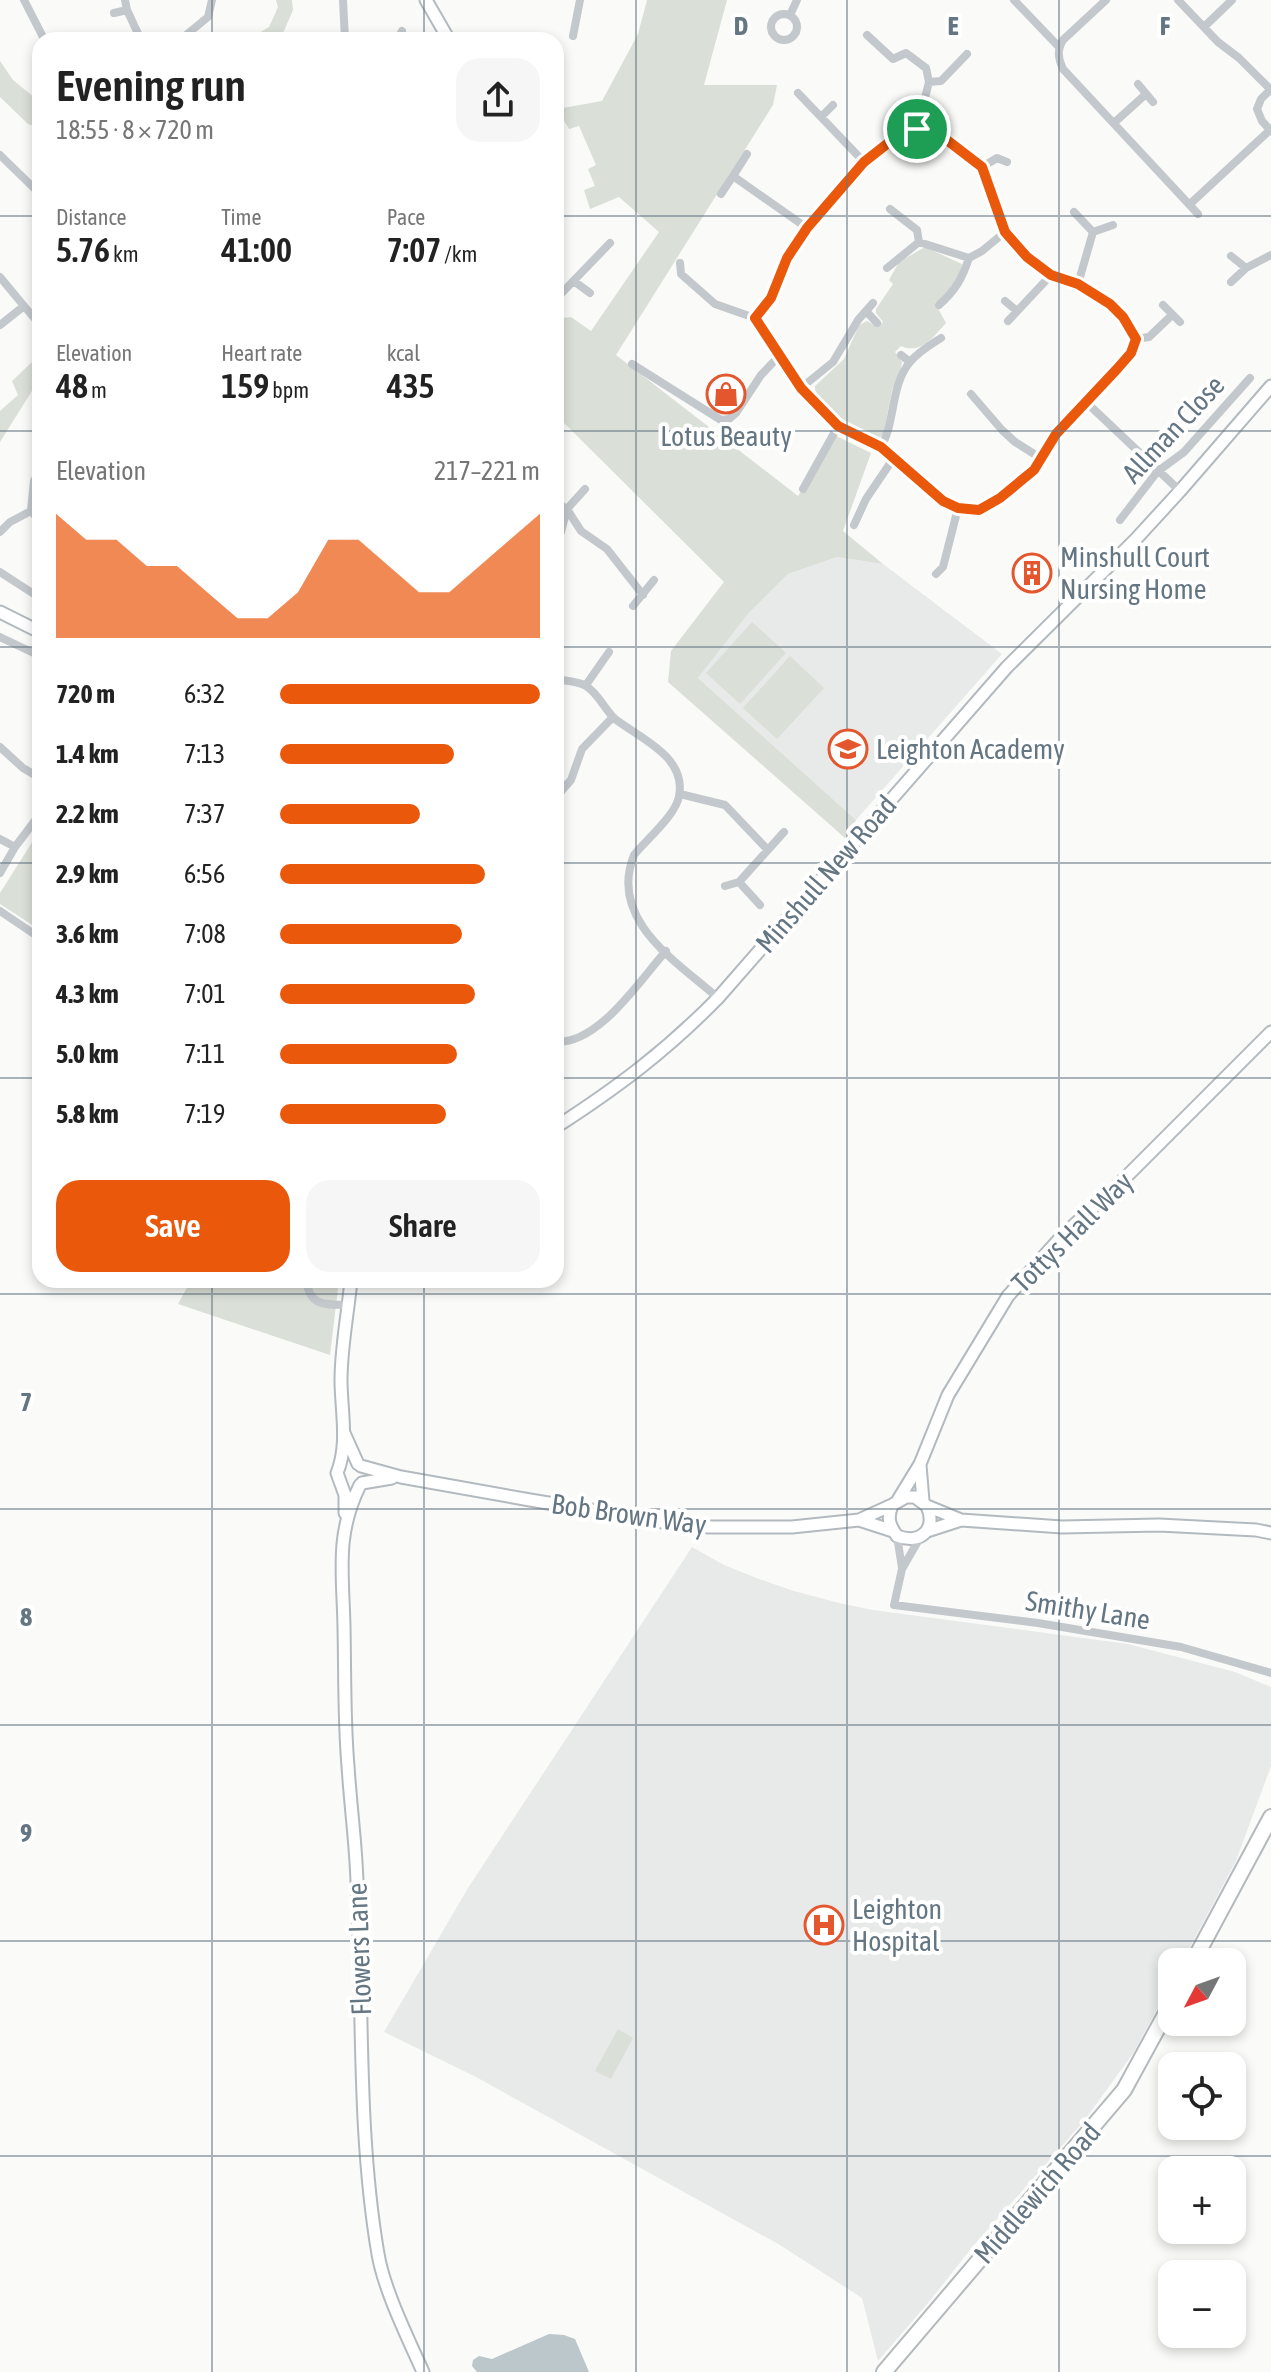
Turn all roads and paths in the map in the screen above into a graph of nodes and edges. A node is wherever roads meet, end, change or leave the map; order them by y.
1 (212, 0) edge
2 (343, 0) edge
3 (426, 0) edge
4 (580, 0) edge
5 (797, 0) edge
6 (1014, 0) edge
7 (1106, 0) edge
8 (1178, 0) edge
9 (1232, 0) edge
10 (25, 2) edge
11 (126, 5) edge
12 (114, 13) dead end
13 (790, 15) dead end
14 (1204, 27) junction
15 (40, 32) edge
16 (138, 32) edge
17 (190, 32) edge
18 (345, 32) edge
19 (444, 32) edge
20 (867, 35) dead end
21 (573, 36) dead end
22 (1059, 47) junction
23 (967, 54) dead end
24 (929, 82) junction
25 (1138, 84) dead end
26 (1271, 89) edge
27 (798, 93) dead end
28 (1146, 94) junction
29 (1153, 102) dead end
30 (833, 105) dead end
31 (821, 117) junction
32 (1115, 122) junction
33 (917, 129) junction
34 (1271, 131) edge
35 (939, 134) junction
36 (893, 139) junction
37 (747, 154) dead end
38 (2, 161) edge
39 (864, 162) junction
40 (1007, 162) dead end
41 (982, 167) junction
42 (733, 176) junction
43 (32, 187) edge
44 (721, 194) dead end
45 (1190, 204) junction
46 (890, 209) dead end
47 (1074, 212) dead end
48 (1198, 214) dead end
49 (1113, 225) dead end
50 (807, 228) junction
51 (1005, 232) junction
52 (1093, 232) junction
53 (919, 242) junction
54 (610, 243) dead end
55 (1271, 255) edge
56 (1231, 256) dead end
57 (969, 258) junction
58 (680, 263) dead end
59 (887, 268) dead end
60 (1246, 268) junction
61 (1051, 275) junction
62 (0, 277) edge
63 (575, 282) junction
64 (1231, 282) dead end
65 (1078, 284) junction
66 (564, 292) edge
67 (590, 293) dead end
68 (1005, 301) dead end
69 (873, 303) dead end
70 (939, 305) dead end
71 (1163, 305) dead end
72 (24, 306) junction
73 (866, 311) junction
74 (1017, 311) junction
75 (32, 315) edge
76 (1172, 315) junction
77 (755, 318) junction
78 (1008, 321) dead end
79 (1180, 322) dead end
80 (877, 323) dead end
81 (0, 325) edge
82 (941, 338) dead end
83 (1136, 339) junction
84 (780, 355) junction
85 (901, 355) dead end
86 (910, 362) junction
87 (632, 364) dead end
88 (1244, 381) dead end
89 (1271, 386) edge
90 (801, 388) junction
91 (971, 394) dead end
92 (1086, 402) junction
93 (838, 426) junction
94 (881, 447) junction
95 (893, 459) junction
96 (1042, 459) junction
97 (1157, 472) junction
98 (585, 489) dead end
99 (803, 489) dead end
100 (1180, 491) junction
101 (1126, 496) dead end
102 (32, 501) edge
103 (1133, 504) junction
104 (564, 507) edge
105 (958, 508) junction
106 (567, 509) junction
107 (31, 511) joint
108 (564, 520) edge
109 (1120, 520) dead end
110 (854, 525) dead end
111 (0, 532) edge
112 (0, 572) edge
113 (953, 573) dead end
114 (654, 580) dead end
115 (32, 593) edge
116 (643, 595) junction
117 (633, 606) dead end
118 (0, 612) edge
119 (32, 628) edge
120 (0, 637) edge
121 (32, 652) edge
122 (609, 652) dead end
123 (564, 681) edge
124 (586, 685) junction
125 (613, 717) junction
126 (0, 747) edge
127 (32, 773) edge
128 (564, 788) edge
129 (680, 794) junction
130 (32, 825) edge
131 (784, 832) dead end
132 (0, 839) edge
133 (15, 847) junction
134 (767, 849) junction
135 (0, 873) edge
136 (739, 882) junction
137 (725, 886) dead end
138 (760, 905) dead end
139 (0, 911) edge
140 (32, 933) edge
141 (666, 951) junction
142 (718, 998) junction
143 (1271, 1032) edge
144 (564, 1041) edge
145 (564, 1122) edge
146 (309, 1288) edge
147 (350, 1288) edge
148 (349, 1305) junction
149 (344, 1433) junction
150 (920, 1464) junction
151 (360, 1465) junction
152 (340, 1466) junction
153 (401, 1477) junction
154 (361, 1484) junction
155 (342, 1485) junction
156 (895, 1503) junction
157 (925, 1503) junction
158 (346, 1518) junction
159 (859, 1520) junction
160 (961, 1520) junction
161 (895, 1533) junction
162 (1271, 1533) edge
163 (924, 1534) junction
164 (902, 1569) junction
165 (1271, 1673) edge
166 (1271, 1817) edge
167 (1201, 1948) edge
168 (1158, 2028) edge
169 (423, 2372) edge
170 (884, 2372) edge

1 - 17 street
2 - 18 street
3 - 19 street
4 - 21 street
5 - 13 street
6 - 22 street
7 - 22 street
8 - 14 street
9 - 14 street
10 - 15 street
11 - 12 street
11 - 16 street
14 - 26 street
20 - 24 street
22 - 32 street
23 - 24 street
24 - 33 street
25 - 28 street
26 - 34 street
27 - 31 street
28 - 29 street
28 - 32 street
30 - 31 street
31 - 39 street
32 - 45 street
33 - 35 street
33 - 36 street
34 - 45 street
35 - 36 street
35 - 41 street
36 - 39 street
37 - 42 street
38 - 43 street
39 - 50 street
40 - 41 street
41 - 51 street
42 - 44 street
42 - 50 street
45 - 48 street
46 - 53 street
47 - 52 street
49 - 52 street
50 - 77 street
51 - 57 street
51 - 61 street
52 - 65 street
53 - 57 street
53 - 59 street
54 - 63 street
55 - 60 street
56 - 60 street
57 - 70 street
58 - 77 street
60 - 64 street
61 - 65 street
61 - 74 street
62 - 72 street
63 - 66 street
63 - 67 street
65 - 83 street
68 - 74 street
69 - 73 street
71 - 76 street
72 - 75 street
72 - 81 street
73 - 80 street
73 - 90 street
74 - 78 street
76 - 79 street
76 - 83 street
77 - 84 street
82 - 86 street
83 - 92 street
84 - 87 street
84 - 90 street
85 - 86 street
86 - 94 street
88 - 97 street, Allman Close
89 - 100 street, Minshull New Road
90 - 93 street
91 - 96 street
92 - 96 street
92 - 97 street
93 - 94 street
93 - 99 street
94 - 95 street
95 - 105 street
95 - 110 street
96 - 105 street
97 - 100 street
97 - 103 street, Allman Close
98 - 106 street
100 - 142 street, Minshull New Road
101 - 103 street, Allman Close
102 - 107 street
103 - 109 street, Allman Close
104 - 106 street
105 - 113 street
106 - 108 street
106 - 116 street
107 - 111 street
112 - 115 street
114 - 116 street
116 - 117 street
118 - 119 street
120 - 121 street
122 - 124 street
123 - 124 street
124 - 125 street
125 - 128 street
125 - 129 street
126 - 127 street
129 - 134 street
129 - 141 street
130 - 133 street
131 - 134 street
132 - 133 street
133 - 135 street
134 - 136 street
136 - 137 street
136 - 138 street
139 - 140 street
141 - 142 street
141 - 144 street
142 - 145 street, Minshull New Road
143 - 150 street, Tottys Hall Way
146 - 148 street
147 - 148 street
148 - 149 street
149 - 151 street
149 - 152 street
150 - 156 street, Tottys Hall Way
150 - 157 street, Tottys Hall Way
151 - 152 street
151 - 153 street, Bob Brown Way
151 - 154 street
152 - 155 street
153 - 154 street, Bob Brown Way
153 - 159 street, Bob Brown Way
154 - 155 street
154 - 158 street, Flowers Lane
155 - 158 street, Flowers Lane
156 - 157 street
156 - 159 street, Bob Brown Way
156 - 161 street
157 - 160 street
157 - 163 street
158 - 169 street, Flowers Lane
159 - 161 street, Bob Brown Way
160 - 162 street
160 - 163 street
161 - 163 street
161 - 164 street
163 - 164 street
164 - 165 street, Smithy Lane
166 - 167 highway
168 - 170 highway, Middlewich Road

